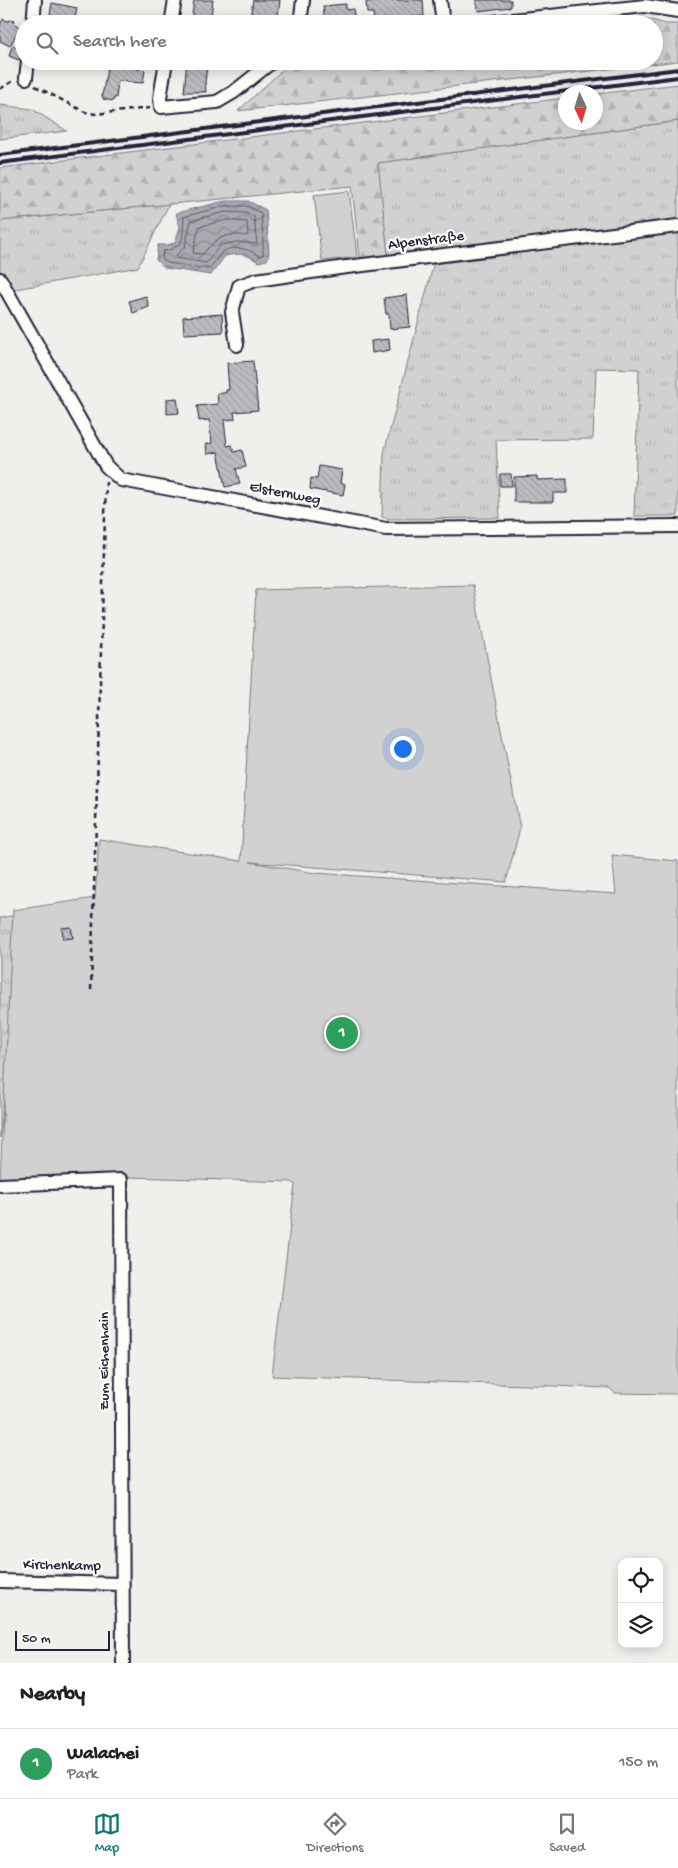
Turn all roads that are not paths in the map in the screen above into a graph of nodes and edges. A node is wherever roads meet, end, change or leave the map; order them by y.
1 (35, 0) edge
2 (175, 0) edge
3 (303, 0) edge
4 (440, 0) edge
5 (678, 11) edge
6 (34, 15) edge
7 (172, 15) edge
8 (301, 15) edge
9 (442, 15) edge
10 (559, 15) edge
11 (27, 70) edge
12 (165, 70) edge
13 (262, 70) edge
14 (26, 78) road end
15 (678, 226) edge
16 (0, 280) edge
17 (237, 345) dead end
18 (678, 526) edge
19 (0, 1185) edge
20 (0, 1581) edge
21 (122, 1584) junction
22 (123, 1663) edge

1 - 6 street
2 - 7 street
3 - 8 street
4 - 9 street
5 - 10 street
11 - 14 street
12 - 13 street
15 - 17 street, Alpenstraße
16 - 18 street, Elsternweg
19 - 21 street, Zum Eichenhain
20 - 21 street, Kirchenkamp
21 - 22 street, Zum Eichenhain

